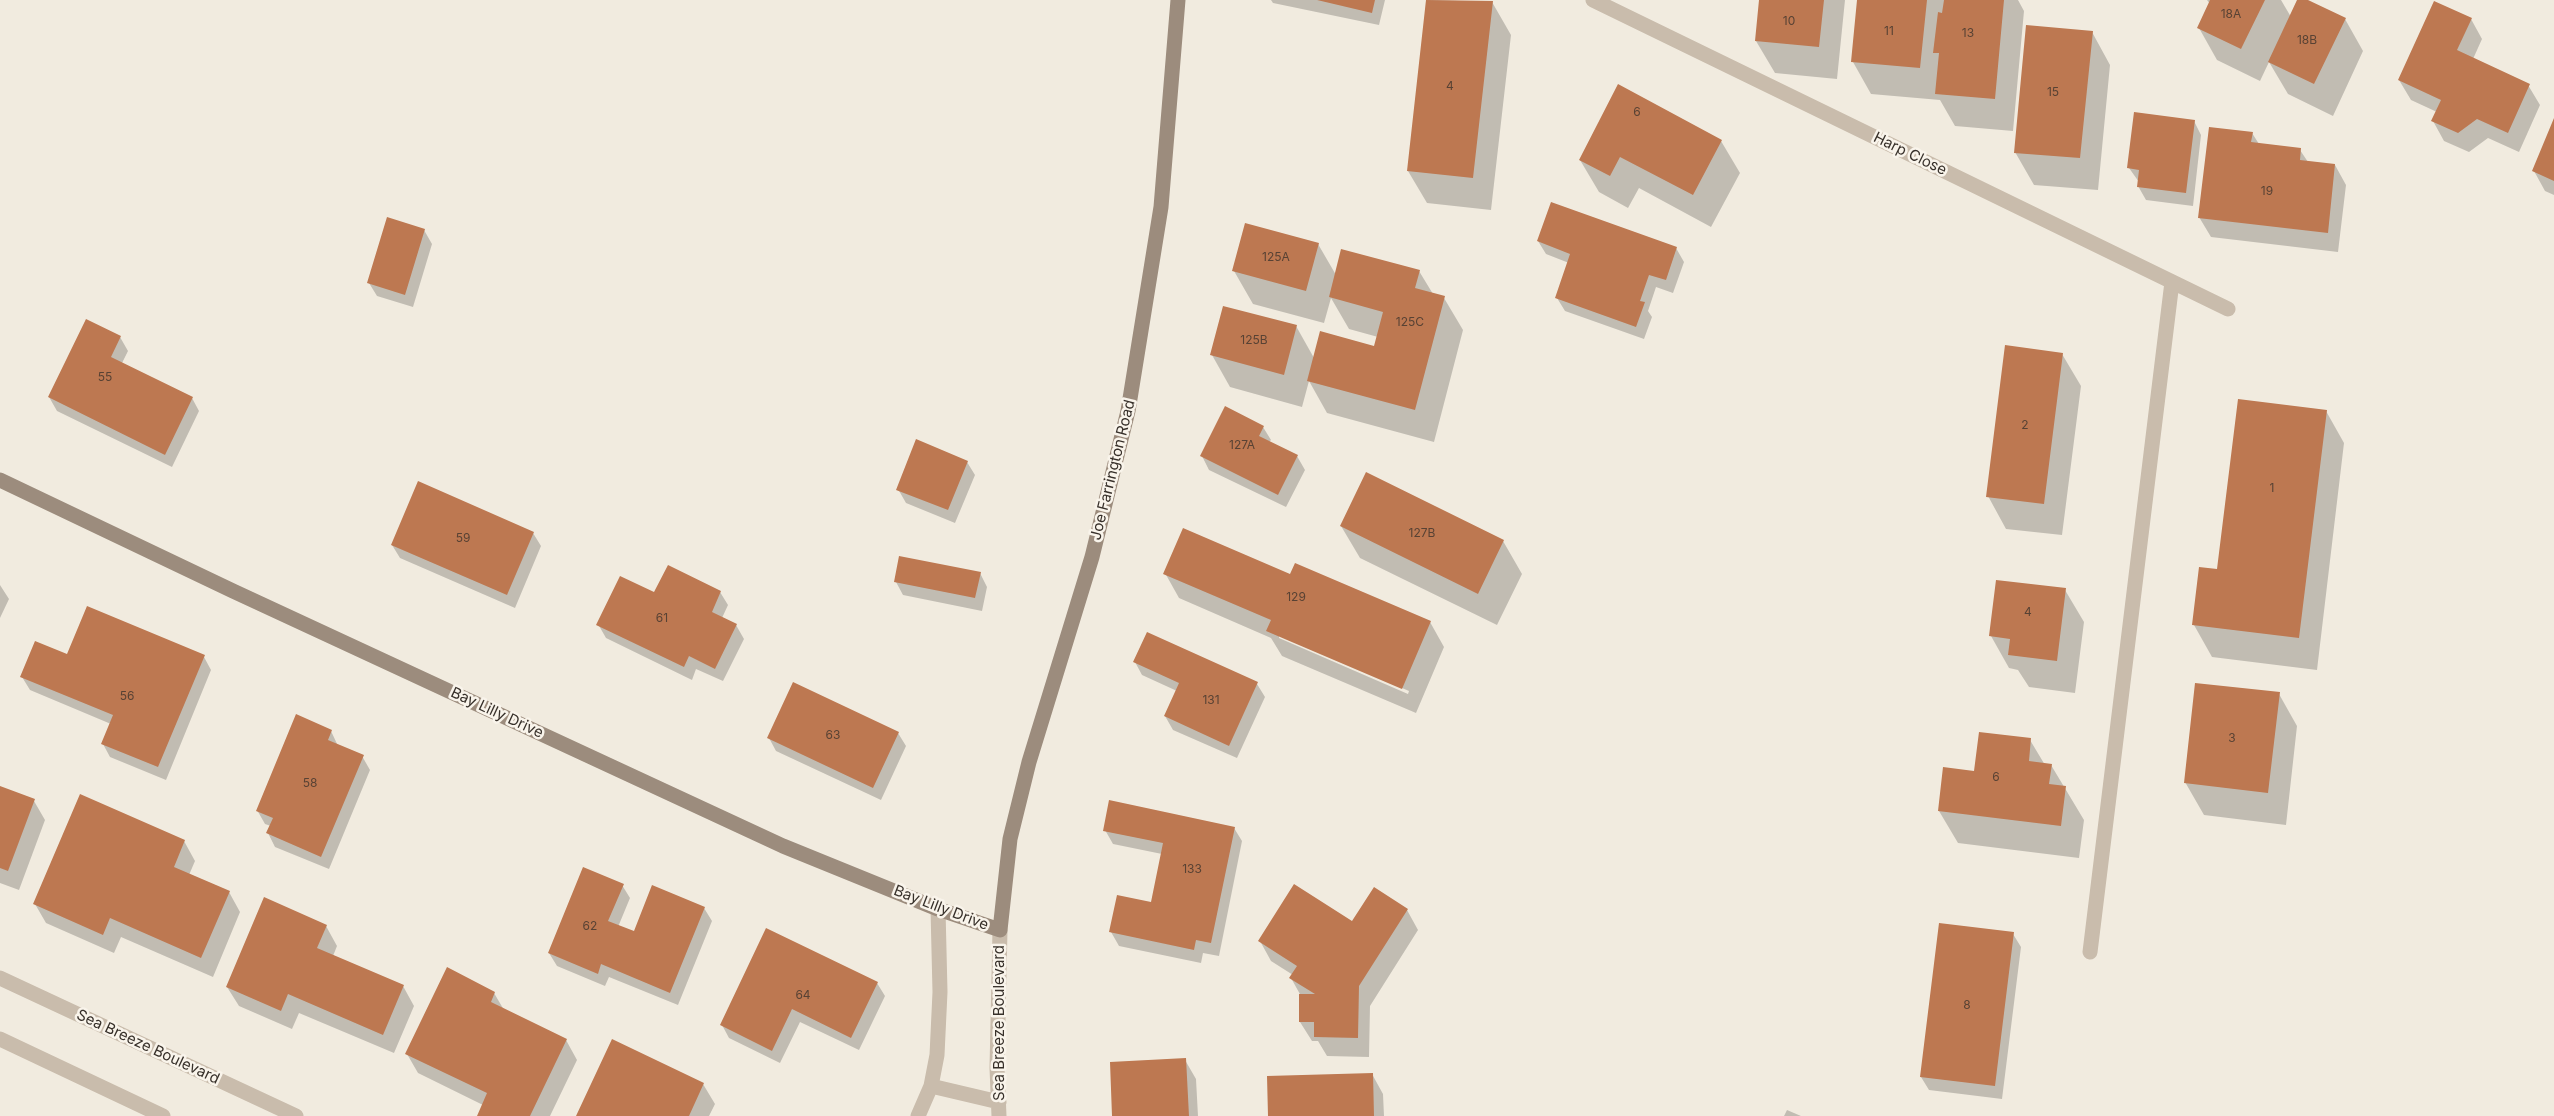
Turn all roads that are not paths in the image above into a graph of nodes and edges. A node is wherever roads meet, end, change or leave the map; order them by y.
1 (1178, 0) edge
2 (1593, 0) edge
3 (2172, 282) junction
4 (2228, 309) dead end
5 (0, 480) edge
6 (938, 909) junction
7 (1000, 930) junction
8 (2090, 952) dead end
9 (0, 978) edge
10 (0, 1039) edge
11 (931, 1086) junction
12 (999, 1109) edge
13 (163, 1116) edge
14 (296, 1116) edge
15 (918, 1116) edge

1 - 7 main road, Joe Farrington Road
2 - 3 street, Harp Close
3 - 4 street, Harp Close
3 - 8 street
5 - 6 main road, Bay Lilly Drive
6 - 7 main road, Bay Lilly Drive
6 - 11 street
7 - 12 street, Sea Breeze Boulevard
9 - 14 street, Sea Breeze Boulevard
10 - 13 street
11 - 12 street
11 - 15 street

